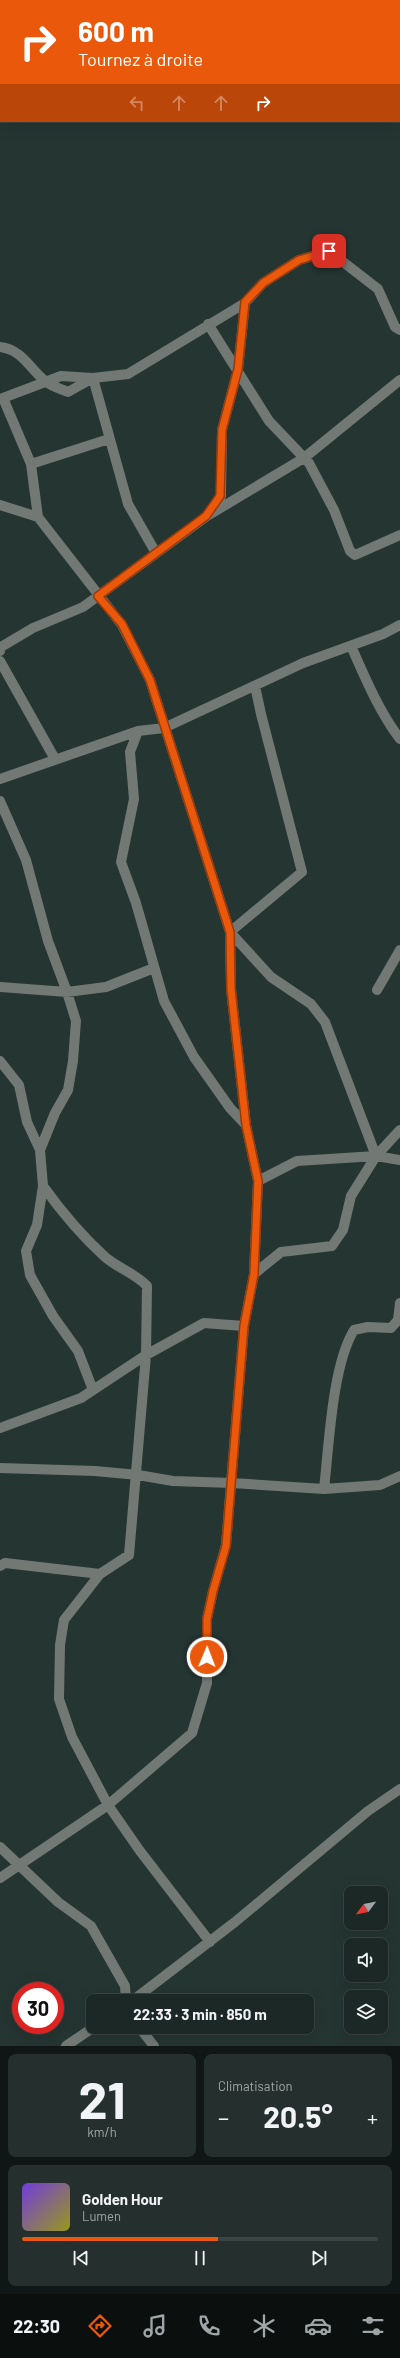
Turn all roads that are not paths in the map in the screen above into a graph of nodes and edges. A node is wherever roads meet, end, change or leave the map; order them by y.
1 (245, 302) junction
2 (208, 324) junction
3 (400, 330) edge
4 (0, 348) edge
5 (238, 369) junction
6 (92, 378) junction
7 (400, 380) edge
8 (45, 382) junction
9 (2, 399) edge
10 (110, 439) junction
11 (304, 458) junction
12 (31, 464) junction
13 (0, 505) edge
14 (206, 516) junction
15 (38, 517) junction
16 (400, 535) edge
17 (156, 553) junction
18 (98, 596) junction
19 (400, 625) edge
20 (351, 646) junction
21 (0, 651) edge
22 (0, 661) edge
23 (256, 686) junction
24 (164, 728) junction
25 (138, 730) junction
26 (400, 739) edge
27 (55, 759) junction
28 (0, 779) edge
29 (0, 801) edge
30 (230, 932) junction
31 (400, 950) edge
32 (154, 968) junction
33 (0, 986) edge
34 (377, 990) dead end
35 (67, 992) junction
36 (0, 1061) edge
37 (246, 1125) junction
38 (400, 1130) edge
39 (40, 1150) junction
40 (376, 1156) junction
41 (400, 1160) edge
42 (258, 1181) junction
43 (42, 1186) junction
44 (254, 1274) junction
45 (400, 1303) edge
46 (244, 1326) junction
47 (146, 1355) junction
48 (92, 1390) junction
49 (0, 1428) edge
50 (0, 1468) edge
51 (138, 1475) junction
52 (400, 1476) edge
53 (232, 1483) junction
54 (324, 1490) junction
55 (0, 1566) edge
56 (100, 1574) junction
57 (400, 1789) edge
58 (108, 1805) junction
59 (0, 1847) edge
60 (17, 1865) junction
61 (0, 1878) edge
62 (210, 1942) junction
63 (126, 1994) edge
64 (141, 1994) edge
65 (86, 2032) edge
66 (145, 2034) edge
67 (66, 2046) edge
68 (154, 2046) edge

1 - 2 street
1 - 3 street
1 - 5 street
2 - 5 street
2 - 6 street
4 - 8 street
5 - 11 street
5 - 14 street
6 - 8 street
6 - 8 street
6 - 10 street
7 - 11 street
8 - 9 street
9 - 12 street
10 - 12 street
10 - 17 street
11 - 14 street
11 - 16 street
12 - 15 street
13 - 15 street
14 - 17 street
15 - 18 street
17 - 18 street
18 - 21 street
18 - 24 street
19 - 20 street
20 - 23 street
20 - 26 street
22 - 27 street
23 - 24 street
23 - 30 street
24 - 25 street
24 - 30 street
25 - 27 street
25 - 32 street
27 - 28 street
29 - 35 street
30 - 37 street
30 - 40 street
31 - 34 street
32 - 35 street
32 - 37 street
33 - 35 street
35 - 39 street
36 - 39 street
37 - 42 street
38 - 40 street
39 - 43 street
40 - 41 street
40 - 42 street
40 - 44 street
42 - 44 street
43 - 47 street
43 - 48 street
44 - 46 street
45 - 54 street
46 - 47 street
46 - 53 street
47 - 48 street
47 - 51 street
48 - 49 street
50 - 51 street
51 - 53 street
51 - 56 street
52 - 54 street
53 - 54 street
53 - 58 street
55 - 56 street
56 - 58 street
57 - 62 street
58 - 60 street
58 - 62 street
59 - 60 street
60 - 61 street
60 - 63 street
62 - 64 street
65 - 67 street
66 - 68 street

